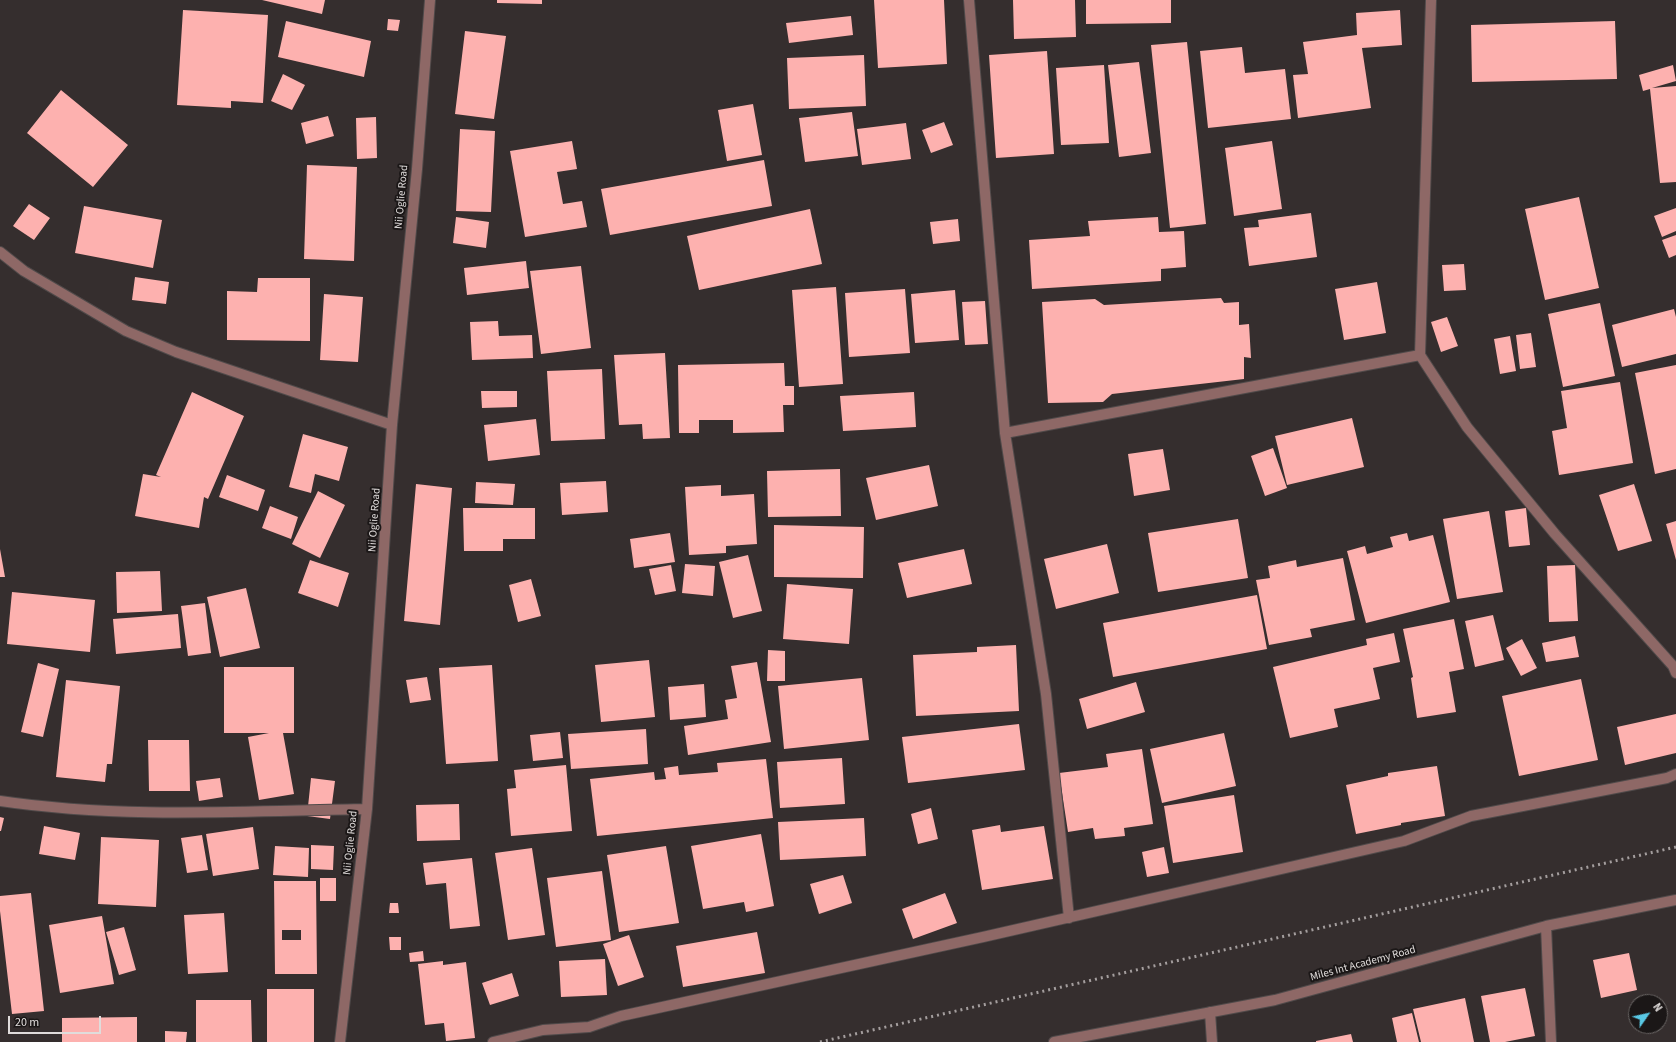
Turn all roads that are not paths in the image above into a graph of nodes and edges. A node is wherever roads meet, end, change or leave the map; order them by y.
1 (430, 0) edge
2 (969, 0) edge
3 (1431, 0) edge
4 (0, 252) edge
5 (1420, 355) junction
6 (392, 425) junction
7 (1005, 433) junction
8 (1676, 673) edge
9 (1676, 774) edge
10 (0, 800) edge
11 (367, 809) junction
12 (1676, 900) edge
13 (1069, 918) junction
14 (1546, 926) junction
15 (1210, 1012) junction
16 (340, 1042) edge
17 (493, 1042) edge
18 (1054, 1042) edge
19 (1212, 1042) edge
20 (1550, 1042) edge

1 - 6 street, Nii Oglie Road
2 - 7 street
3 - 5 street
4 - 6 street
5 - 7 street
5 - 8 street
6 - 11 street, Nii Oglie Road
7 - 13 street
9 - 13 street
10 - 11 street
11 - 16 street, Nii Oglie Road
12 - 14 street, Miles Int Academy Road
13 - 17 street
14 - 15 street, Miles Int Academy Road
14 - 20 street
15 - 18 street, Miles Int Academy Road
15 - 19 street

